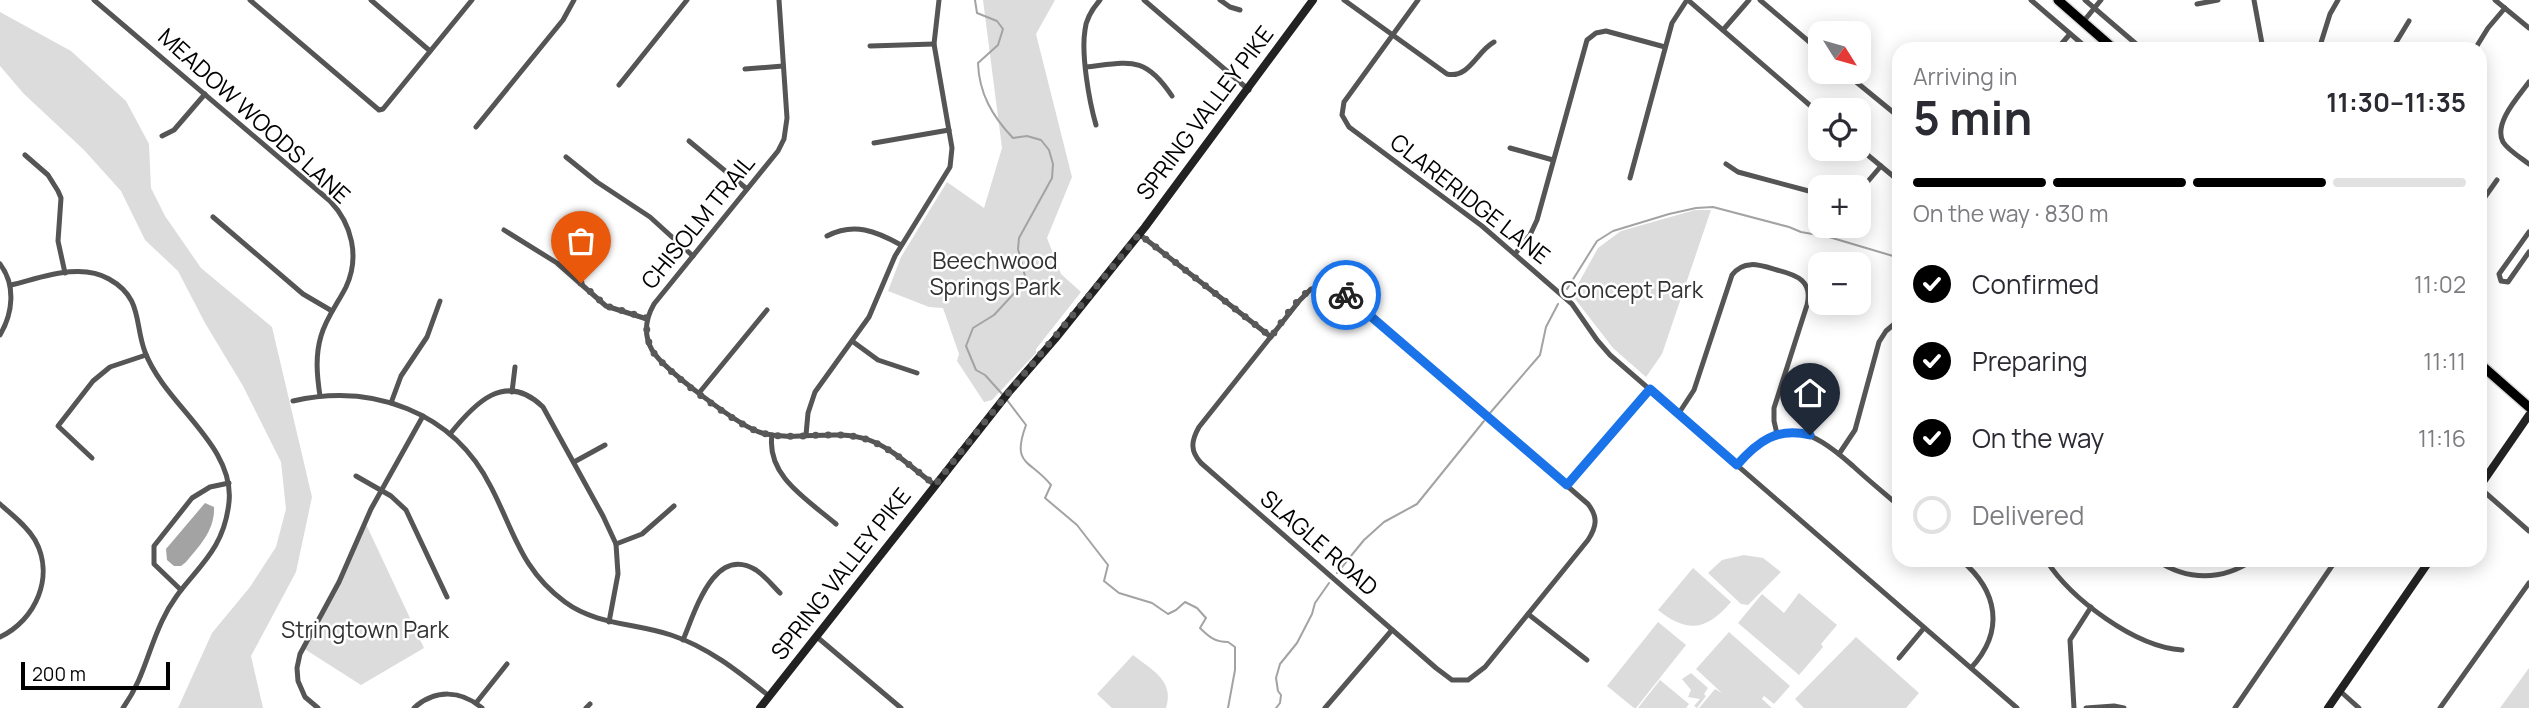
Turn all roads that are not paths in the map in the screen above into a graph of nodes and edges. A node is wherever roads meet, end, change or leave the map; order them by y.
1 (94, 0) edge
2 (250, 0) edge
3 (372, 0) edge
4 (472, 0) edge
5 (574, 0) edge
6 (687, 0) edge
7 (779, 0) edge
8 (939, 0) edge
9 (1101, 0) edge
10 (1144, 0) edge
11 (1220, 0) edge
12 (1313, 0) edge
13 (1344, 0) edge
14 (1418, 0) edge
15 (1687, 0) edge
16 (1749, 0) edge
17 (1760, 0) edge
18 (2031, 0) edge
19 (2057, 0) edge
20 (2085, 0) edge
21 (2101, 0) edge
22 (2218, 0) edge
23 (2254, 0) edge
24 (2338, 0) edge
25 (2495, 0) edge
26 (2197, 4) dead end
27 (2094, 8) junction
28 (2505, 8) junction
29 (1240, 10) dead end
30 (2409, 21) dead end
31 (2083, 22) junction
32 (2529, 28) edge
33 (1723, 30) junction
34 (2070, 34) junction
35 (1392, 35) junction
36 (1808, 41) edge
37 (1494, 42) dead end
38 (2063, 42) edge
39 (2080, 42) edge
40 (2106, 42) edge
41 (2134, 42) edge
42 (2262, 42) edge
43 (2320, 42) edge
44 (2396, 42) edge
45 (2479, 42) edge
46 (934, 44) junction
47 (870, 46) dead end
48 (1665, 47) junction
49 (430, 51) junction
50 (783, 66) junction
51 (1086, 67) junction
52 (745, 69) dead end
53 (2529, 82) edge
54 (1859, 84) edge
55 (620, 85) dead end
56 (1249, 90) junction
57 (205, 94) junction
58 (1172, 96) dead end
59 (1808, 104) edge
60 (1892, 111) edge
61 (1096, 125) dead end
62 (476, 127) dead end
63 (949, 130) junction
64 (162, 136) dead end
65 (689, 141) dead end
66 (874, 143) dead end
67 (1510, 148) dead end
68 (25, 155) dead end
69 (566, 157) dead end
70 (1871, 158) edge
71 (1553, 160) junction
72 (1726, 164) dead end
73 (2529, 164) edge
74 (1881, 166) junction
75 (1892, 175) edge
76 (1630, 178) dead end
77 (1871, 178) edge
78 (2497, 180) dead end
79 (747, 189) junction
80 (1808, 191) edge
81 (2487, 194) edge
82 (213, 217) dead end
83 (504, 230) dead end
84 (2529, 232) edge
85 (1139, 234) junction
86 (827, 236) dead end
87 (901, 245) junction
88 (2529, 251) edge
89 (1515, 254) junction
90 (693, 256) junction
91 (0, 264) edge
92 (65, 272) junction
93 (11, 285) junction
94 (440, 302) dead end
95 (767, 310) dead end
96 (332, 311) junction
97 (647, 318) junction
98 (1892, 326) edge
99 (0, 335) edge
100 (1271, 337) junction
101 (852, 341) junction
102 (146, 355) junction
103 (515, 367) dead end
104 (2487, 370) edge
105 (917, 373) dead end
106 (1650, 389) junction
107 (512, 392) junction
108 (699, 393) junction
109 (320, 396) junction
110 (293, 401) dead end
111 (391, 403) junction
112 (2529, 407) edge
113 (1679, 414) junction
114 (2529, 415) edge
115 (423, 416) junction
116 (450, 434) junction
117 (1777, 434) junction
118 (772, 435) junction
119 (806, 435) junction
120 (604, 445) dead end
121 (1839, 454) junction
122 (93, 458) dead end
123 (574, 462) junction
124 (1737, 465) junction
125 (356, 476) dead end
126 (2487, 477) edge
127 (229, 483) junction
128 (935, 485) junction
129 (1567, 485) junction
130 (381, 491) junction
131 (2487, 493) edge
132 (1892, 500) edge
133 (0, 504) edge
134 (674, 506) dead end
135 (836, 524) dead end
136 (2529, 531) edge
137 (616, 544) junction
138 (1968, 567) edge
139 (2051, 567) edge
140 (2169, 567) edge
141 (2241, 567) edge
142 (2331, 567) edge
143 (2422, 567) edge
144 (2529, 583) edge
145 (181, 590) junction
146 (780, 593) dead end
147 (447, 597) dead end
148 (2091, 607) junction
149 (1528, 614) junction
150 (610, 622) junction
151 (1924, 628) junction
152 (1392, 630) junction
153 (0, 637) edge
154 (817, 637) junction
155 (683, 640) junction
156 (2182, 650) dead end
157 (1899, 658) dead end
158 (1587, 660) dead end
159 (507, 664) dead end
160 (1971, 668) junction
161 (2340, 691) junction
162 (769, 696) junction
163 (479, 706) edge
164 (123, 708) edge
165 (318, 708) edge
166 (414, 708) edge
167 (760, 708) edge
168 (901, 708) edge
169 (1325, 708) edge
170 (2017, 708) edge
171 (2074, 708) edge
172 (2086, 708) edge
173 (2124, 708) edge
174 (2235, 708) edge
175 (2328, 708) edge
176 (2359, 708) edge
177 (2440, 708) edge

1 - 57 street, MEADOW WOODS LANE
2 - 49 street
3 - 49 street
4 - 49 street
5 - 62 street
6 - 55 street
7 - 50 street, CHISOLM TRAIL
8 - 46 street
9 - 51 street
10 - 56 street
11 - 29 street
12 - 56 street, SPRING VALLEY PIKE
13 - 35 street
14 - 35 street, CLARERIDGE LANE
15 - 33 street
15 - 48 street
16 - 33 street
17 - 36 street
18 - 34 street
19 - 31 main road
20 - 27 street
21 - 27 street
22 - 26 street
23 - 42 street
24 - 43 street
25 - 28 street
27 - 31 street
27 - 41 street
28 - 32 street
28 - 45 street
30 - 44 street
31 - 40 main road
33 - 59 street
34 - 38 street
34 - 39 street
35 - 37 street
35 - 89 street, CLARERIDGE LANE
46 - 47 street
46 - 63 street
48 - 71 street
48 - 76 street
50 - 52 street
50 - 79 street, CHISOLM TRAIL
51 - 58 street
51 - 61 street
53 - 73 street
54 - 60 street
56 - 85 street, SPRING VALLEY PIKE
57 - 64 street
57 - 96 street, MEADOW WOODS LANE
63 - 66 street
63 - 87 street
65 - 79 street
67 - 71 street
68 - 92 street
69 - 90 street
70 - 74 street
71 - 89 street
72 - 80 street
74 - 75 street
74 - 77 street
78 - 81 street
79 - 90 street, CHISOLM TRAIL
82 - 96 street
83 - 97 street
84 - 88 street
85 - 100 street
85 - 128 street, SPRING VALLEY PIKE
86 - 87 street
87 - 101 street
89 - 106 street, CLARERIDGE LANE
90 - 97 street, CHISOLM TRAIL
91 - 93 street
92 - 93 street
92 - 102 street
93 - 99 street
94 - 111 street
95 - 108 street
96 - 109 street, MEADOW WOODS LANE
97 - 108 street, CHISOLM TRAIL
98 - 121 street
100 - 129 street, SLAGLE ROAD
100 - 152 street, SLAGLE ROAD
101 - 105 street
101 - 119 street
102 - 122 street
102 - 127 street
103 - 107 street
104 - 112 main road
106 - 113 street, CLARERIDGE LANE
106 - 129 street
107 - 116 street
107 - 123 street
108 - 118 street, CHISOLM TRAIL
109 - 110 street
109 - 111 street
111 - 115 street
113 - 117 street
113 - 124 street, CLARERIDGE LANE
114 - 126 street
115 - 116 street
115 - 130 street
116 - 150 street
117 - 121 street
117 - 124 street
118 - 119 street, CHISOLM TRAIL
118 - 135 street
119 - 128 street, CHISOLM TRAIL
120 - 123 street
121 - 132 street
123 - 137 street
124 - 151 street, CLARERIDGE LANE
125 - 130 street
127 - 145 street
127 - 145 street
128 - 154 street, SPRING VALLEY PIKE
129 - 149 street, SLAGLE ROAD
130 - 147 street
130 - 165 street
131 - 136 street
133 - 153 street
134 - 137 street
137 - 150 street
138 - 160 street
139 - 148 street
140 - 141 street
142 - 174 street
143 - 161 street
144 - 177 street
145 - 164 street
146 - 155 street
148 - 156 street
148 - 171 street
149 - 152 street, SLAGLE ROAD
149 - 158 street
150 - 155 street
151 - 157 street
151 - 160 street, CLARERIDGE LANE
152 - 169 street
154 - 162 street, SPRING VALLEY PIKE
154 - 168 street
155 - 162 street
159 - 163 street
160 - 170 street, CLARERIDGE LANE
161 - 175 street
161 - 176 street
162 - 167 street, SPRING VALLEY PIKE
163 - 166 street
172 - 173 street

